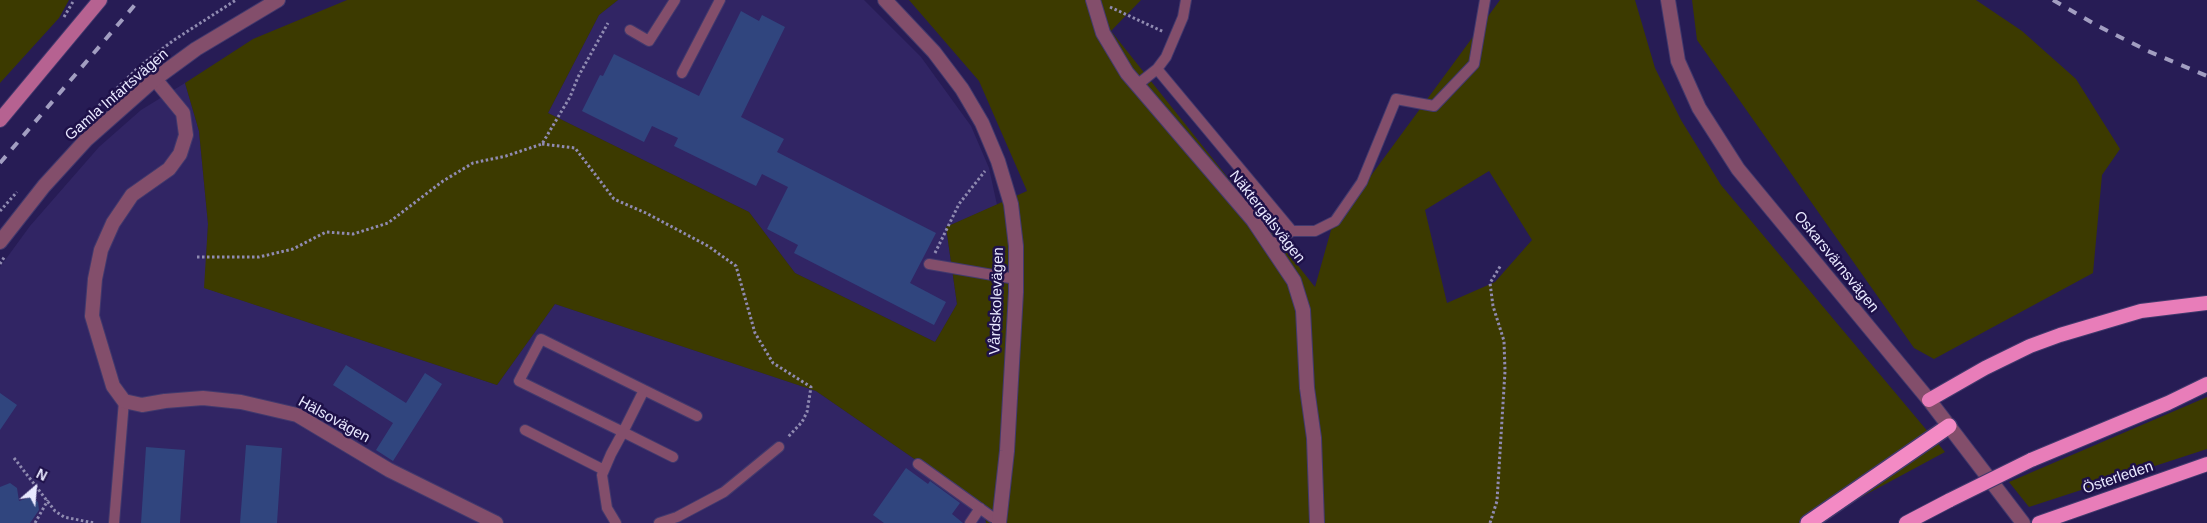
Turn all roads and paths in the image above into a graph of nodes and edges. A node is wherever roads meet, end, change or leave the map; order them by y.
1 (100, 0) edge
2 (278, 0) edge
3 (674, 0) edge
4 (720, 0) edge
5 (885, 0) edge
6 (1093, 0) edge
7 (1186, 0) edge
8 (1485, 0) edge
9 (1668, 0) edge
10 (1108, 7) dead end
11 (608, 23) dead end
12 (630, 30) dead end
13 (1176, 37) junction
14 (1157, 69) junction
15 (682, 73) dead end
16 (155, 79) junction
17 (1137, 85) junction
18 (0, 120) edge
19 (542, 144) junction
20 (988, 167) dead end
21 (1292, 231) junction
22 (0, 242) edge
23 (1271, 245) junction
24 (197, 257) dead end
25 (929, 264) joint
26 (1502, 266) dead end
27 (1016, 279) junction
28 (2207, 304) edge
29 (2207, 384) edge
30 (644, 390) junction
31 (1929, 400) junction
32 (124, 401) junction
33 (697, 416) dead end
34 (1949, 426) junction
35 (525, 430) dead end
36 (623, 432) junction
37 (778, 447) joint
38 (673, 457) dead end
39 (14, 458) dead end
40 (918, 464) dead end
41 (2207, 464) edge
42 (604, 470) junction
43 (48, 500) junction
44 (980, 508) junction
45 (677, 517) junction
46 (999, 521) edge
47 (35, 523) edge
48 (94, 523) edge
49 (114, 523) edge
50 (496, 523) edge
51 (616, 523) edge
52 (659, 523) edge
53 (687, 523) edge
54 (970, 523) edge
55 (1317, 523) edge
56 (1490, 523) edge
57 (1808, 523) edge
58 (1906, 523) edge
59 (2023, 523) edge
60 (2039, 523) edge

1 - 18 main road
2 - 16 street, Gamla Infartsvägen
3 - 12 lane
4 - 15 lane
5 - 27 street, Vårdskolevägen
6 - 17 street, Näktergalsvägen
7 - 13 lane
8 - 21 lane
9 - 31 street, Oskarsvärnsvägen
10 - 13 path
11 - 19 path
13 - 14 lane
14 - 17 lane
14 - 21 lane
16 - 22 street, Gamla Infartsvägen
16 - 32 street
17 - 23 street, Näktergalsvägen
19 - 24 path
19 - 37 path
20 - 25 path
21 - 23 lane
23 - 55 street, Näktergalsvägen
25 - 27 lane
26 - 56 path
27 - 46 street, Vårdskolevägen
28 - 31 highway
29 - 58 highway, bridge
30 - 33 lane
30 - 36 lane
30 - 36 lane
31 - 34 street, Oskarsvärnsvägen
32 - 49 lane
32 - 50 street, Hälsovägen
34 - 57 highway
34 - 59 street, Oskarsvärnsvägen
35 - 42 lane
36 - 38 lane
36 - 42 lane
37 - 45 lane
39 - 43 path
40 - 44 lane
41 - 60 highway, Österleden
42 - 51 lane
43 - 47 path
43 - 48 path
44 - 46 lane
44 - 54 lane
45 - 52 lane
45 - 53 lane

